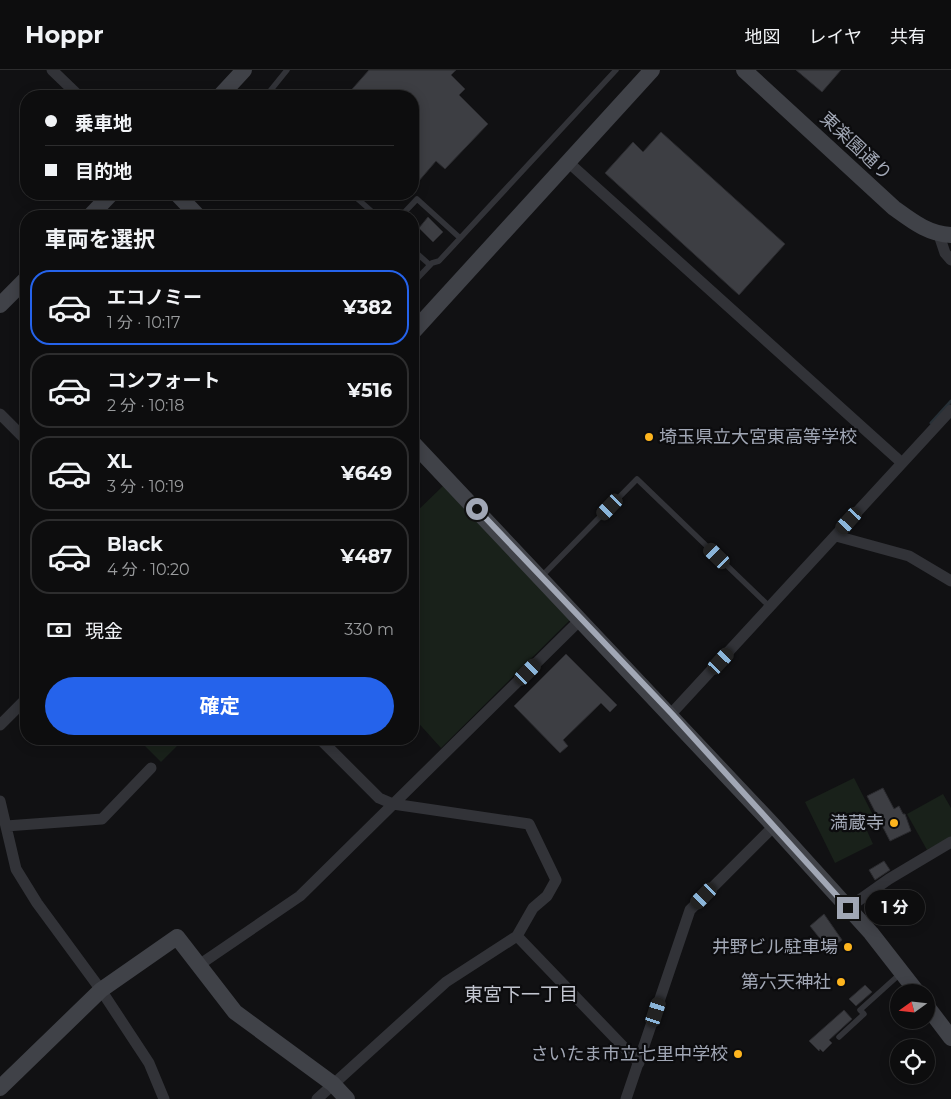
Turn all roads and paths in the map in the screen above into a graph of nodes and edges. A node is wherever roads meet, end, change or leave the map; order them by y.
1 (52, 70) edge
2 (244, 70) edge
3 (288, 70) edge
4 (616, 70) edge
5 (652, 70) edge
6 (744, 70) edge
7 (73, 90) edge
8 (226, 90) edge
9 (271, 90) edge
10 (568, 162) junction
11 (105, 200) edge
12 (182, 200) edge
13 (359, 200) edge
14 (416, 200) edge
15 (418, 200) edge
16 (96, 210) edge
17 (192, 210) edge
18 (370, 210) edge
19 (407, 210) edge
20 (945, 235) edge
21 (460, 238) junction
22 (419, 255) edge
23 (951, 260) edge
24 (430, 265) junction
25 (419, 277) edge
26 (20, 285) edge
27 (0, 305) edge
28 (419, 324) edge
29 (951, 410) edge
30 (0, 414) edge
31 (20, 434) edge
32 (419, 449) edge
33 (902, 463) junction
34 (836, 536) junction
35 (542, 577) junction
36 (951, 581) edge
37 (770, 607) junction
38 (581, 619) junction
39 (20, 705) edge
40 (672, 714) junction
41 (0, 725) edge
42 (326, 745) edge
43 (151, 768) dead end
44 (0, 801) edge
45 (393, 804) junction
46 (6, 826) junction
47 (774, 826) junction
48 (951, 842) edge
49 (848, 908) junction
50 (517, 936) junction
51 (199, 965) junction
52 (902, 972) junction
53 (911, 984) edge
54 (101, 990) junction
55 (935, 1017) edge
56 (839, 1038) dead end
57 (951, 1038) edge
58 (639, 1063) junction
59 (333, 1084) junction
60 (0, 1088) edge
61 (164, 1099) edge
62 (317, 1099) edge
63 (347, 1099) edge
64 (626, 1099) edge

1 - 7 street
2 - 8 street
3 - 9 lane
4 - 21 lane
5 - 10 street
6 - 20 street, 東楽園通り
10 - 28 street
10 - 33 street
11 - 16 street
12 - 17 street
13 - 18 lane
14 - 19 lane
15 - 21 lane
20 - 23 street
21 - 24 lane
22 - 24 lane
24 - 25 lane
26 - 27 street
29 - 33 street
30 - 31 street
32 - 35 street
33 - 34 street
34 - 36 street
34 - 37 street
35 - 37 lane
35 - 38 street
37 - 40 street
38 - 40 street
38 - 45 street
39 - 41 street
40 - 47 street
42 - 45 street
43 - 46 street
44 - 46 street
45 - 50 street
45 - 51 street
46 - 54 street
47 - 49 street
47 - 58 street
48 - 49 street
49 - 52 street
50 - 58 street
50 - 59 street
51 - 54 street
51 - 59 street
52 - 53 street
52 - 56 lane
54 - 60 street
54 - 61 street
55 - 57 street
58 - 64 street
59 - 62 street
59 - 63 street

